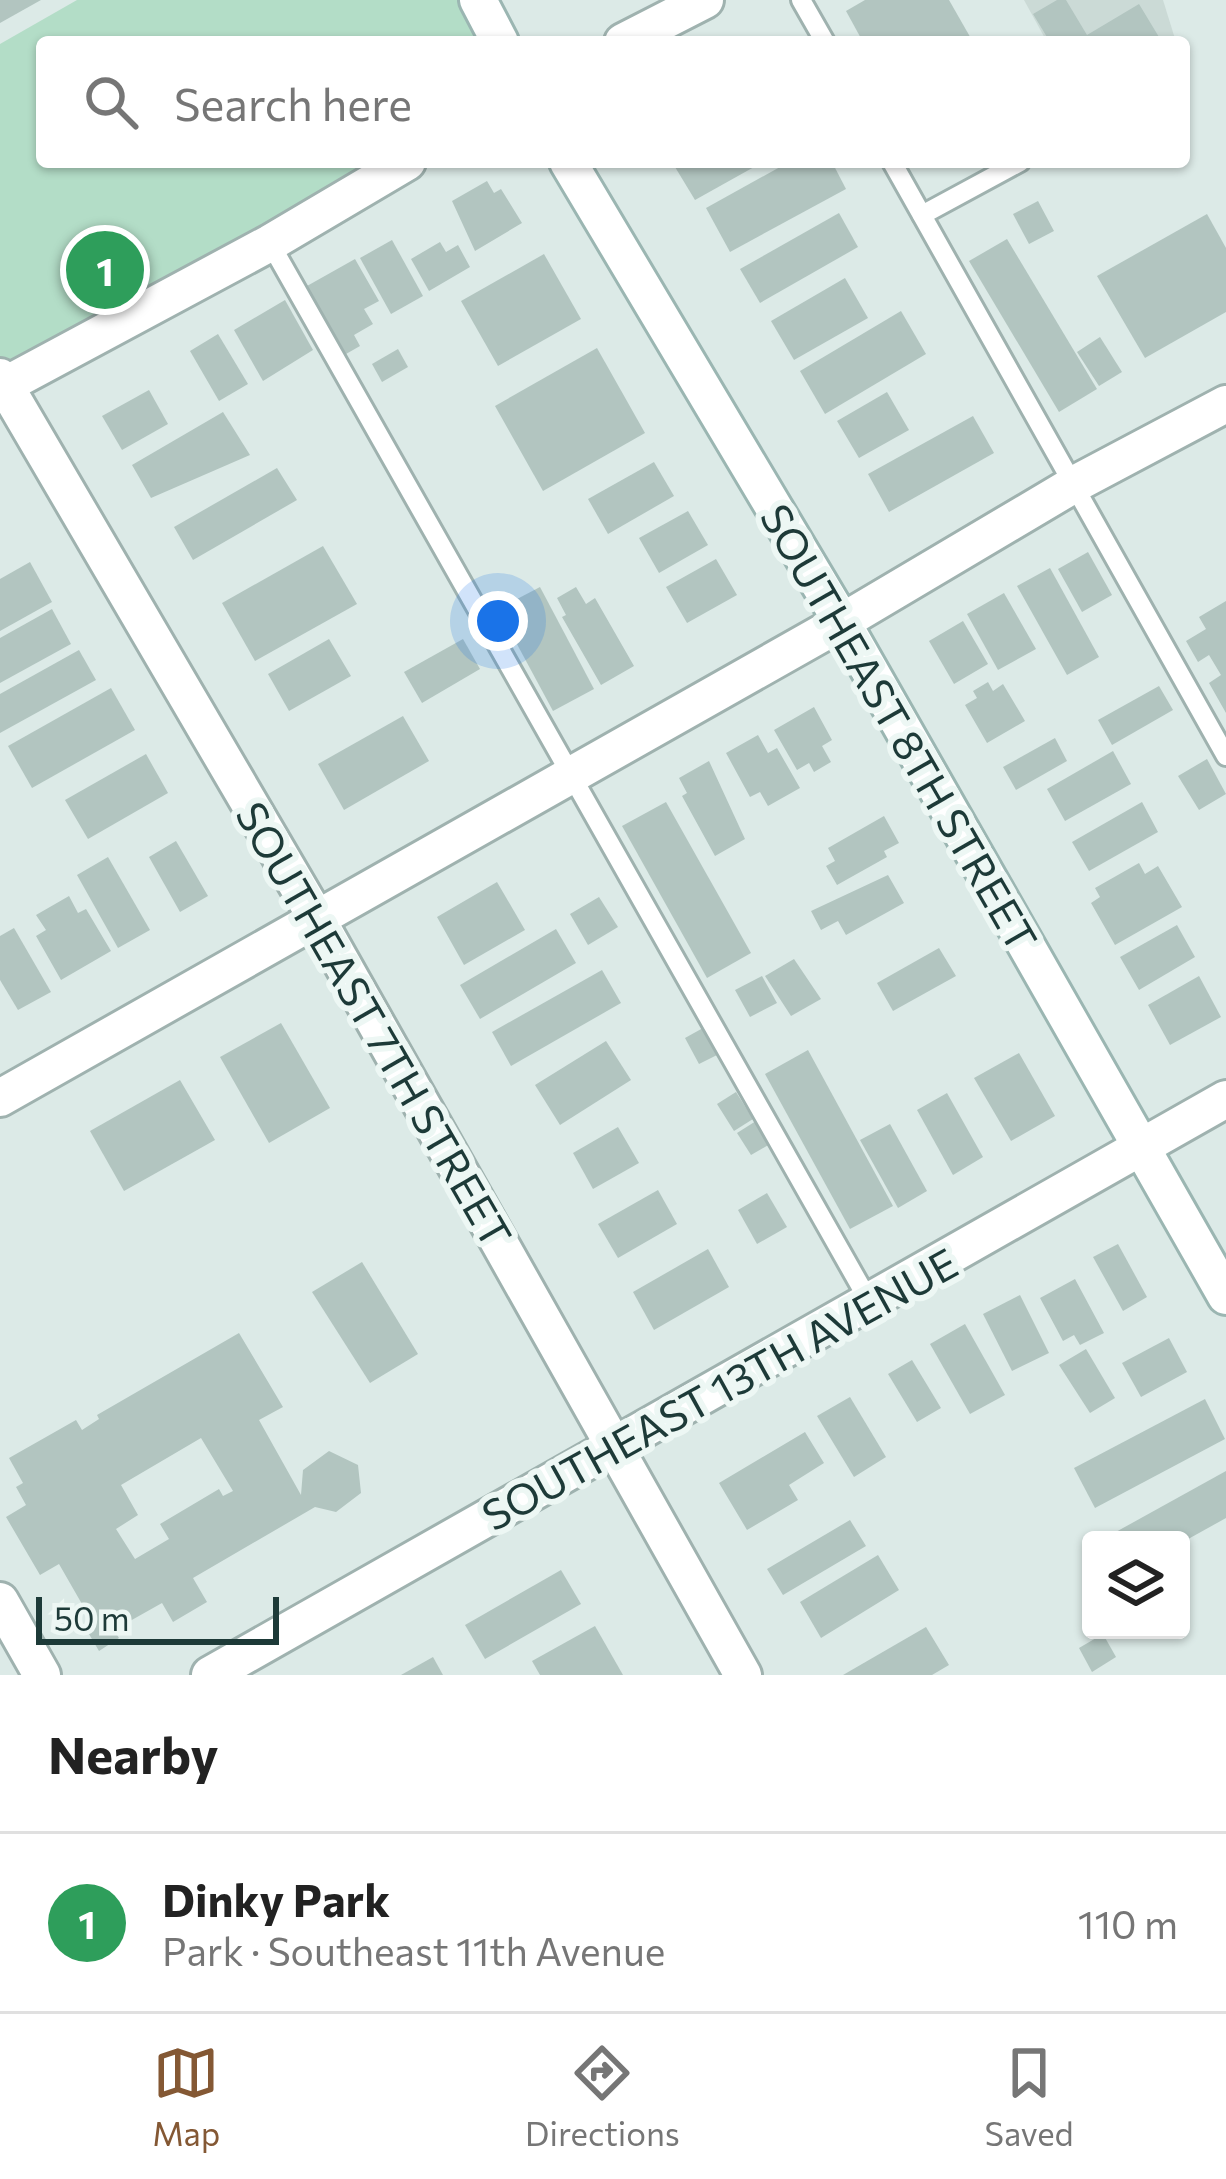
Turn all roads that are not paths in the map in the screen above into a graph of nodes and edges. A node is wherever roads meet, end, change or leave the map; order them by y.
1 (478, 0) edge
2 (705, 0) edge
3 (801, 0) edge
4 (497, 36) edge
5 (635, 36) edge
6 (822, 36) edge
7 (397, 168) edge
8 (572, 168) edge
9 (895, 168) edge
10 (1009, 168) edge
11 (922, 215) junction
12 (270, 243) junction
13 (2, 383) edge
14 (1226, 404) edge
15 (1073, 485) junction
16 (842, 622) junction
17 (1226, 756) edge
18 (570, 776) junction
19 (316, 919) junction
20 (0, 1098) edge
21 (1226, 1099) edge
22 (1142, 1150) junction
23 (1226, 1296) edge
24 (869, 1303) junction
25 (616, 1448) junction
26 (0, 1601) edge
27 (42, 1675) edge
28 (210, 1675) edge
29 (743, 1675) edge

1 - 4 street
2 - 5 street
3 - 6 lane
7 - 12 street
8 - 16 street, SOUTHEAST 8TH STREET
9 - 11 lane
10 - 11 lane
11 - 15 lane
12 - 13 street
12 - 18 lane
13 - 19 street, SOUTHEAST 7TH STREET
14 - 15 street
15 - 16 street
15 - 17 lane
16 - 18 street
16 - 22 street, SOUTHEAST 8TH STREET
18 - 19 street
18 - 24 lane
19 - 20 street
19 - 25 street, SOUTHEAST 7TH STREET
21 - 22 street, SOUTHEAST 13TH AVENUE
22 - 23 street, SOUTHEAST 8TH STREET
22 - 24 street, SOUTHEAST 13TH AVENUE
24 - 25 street, SOUTHEAST 13TH AVENUE
25 - 28 street, SOUTHEAST 13TH AVENUE
25 - 29 street, SOUTHEAST 7TH STREET
26 - 27 street

